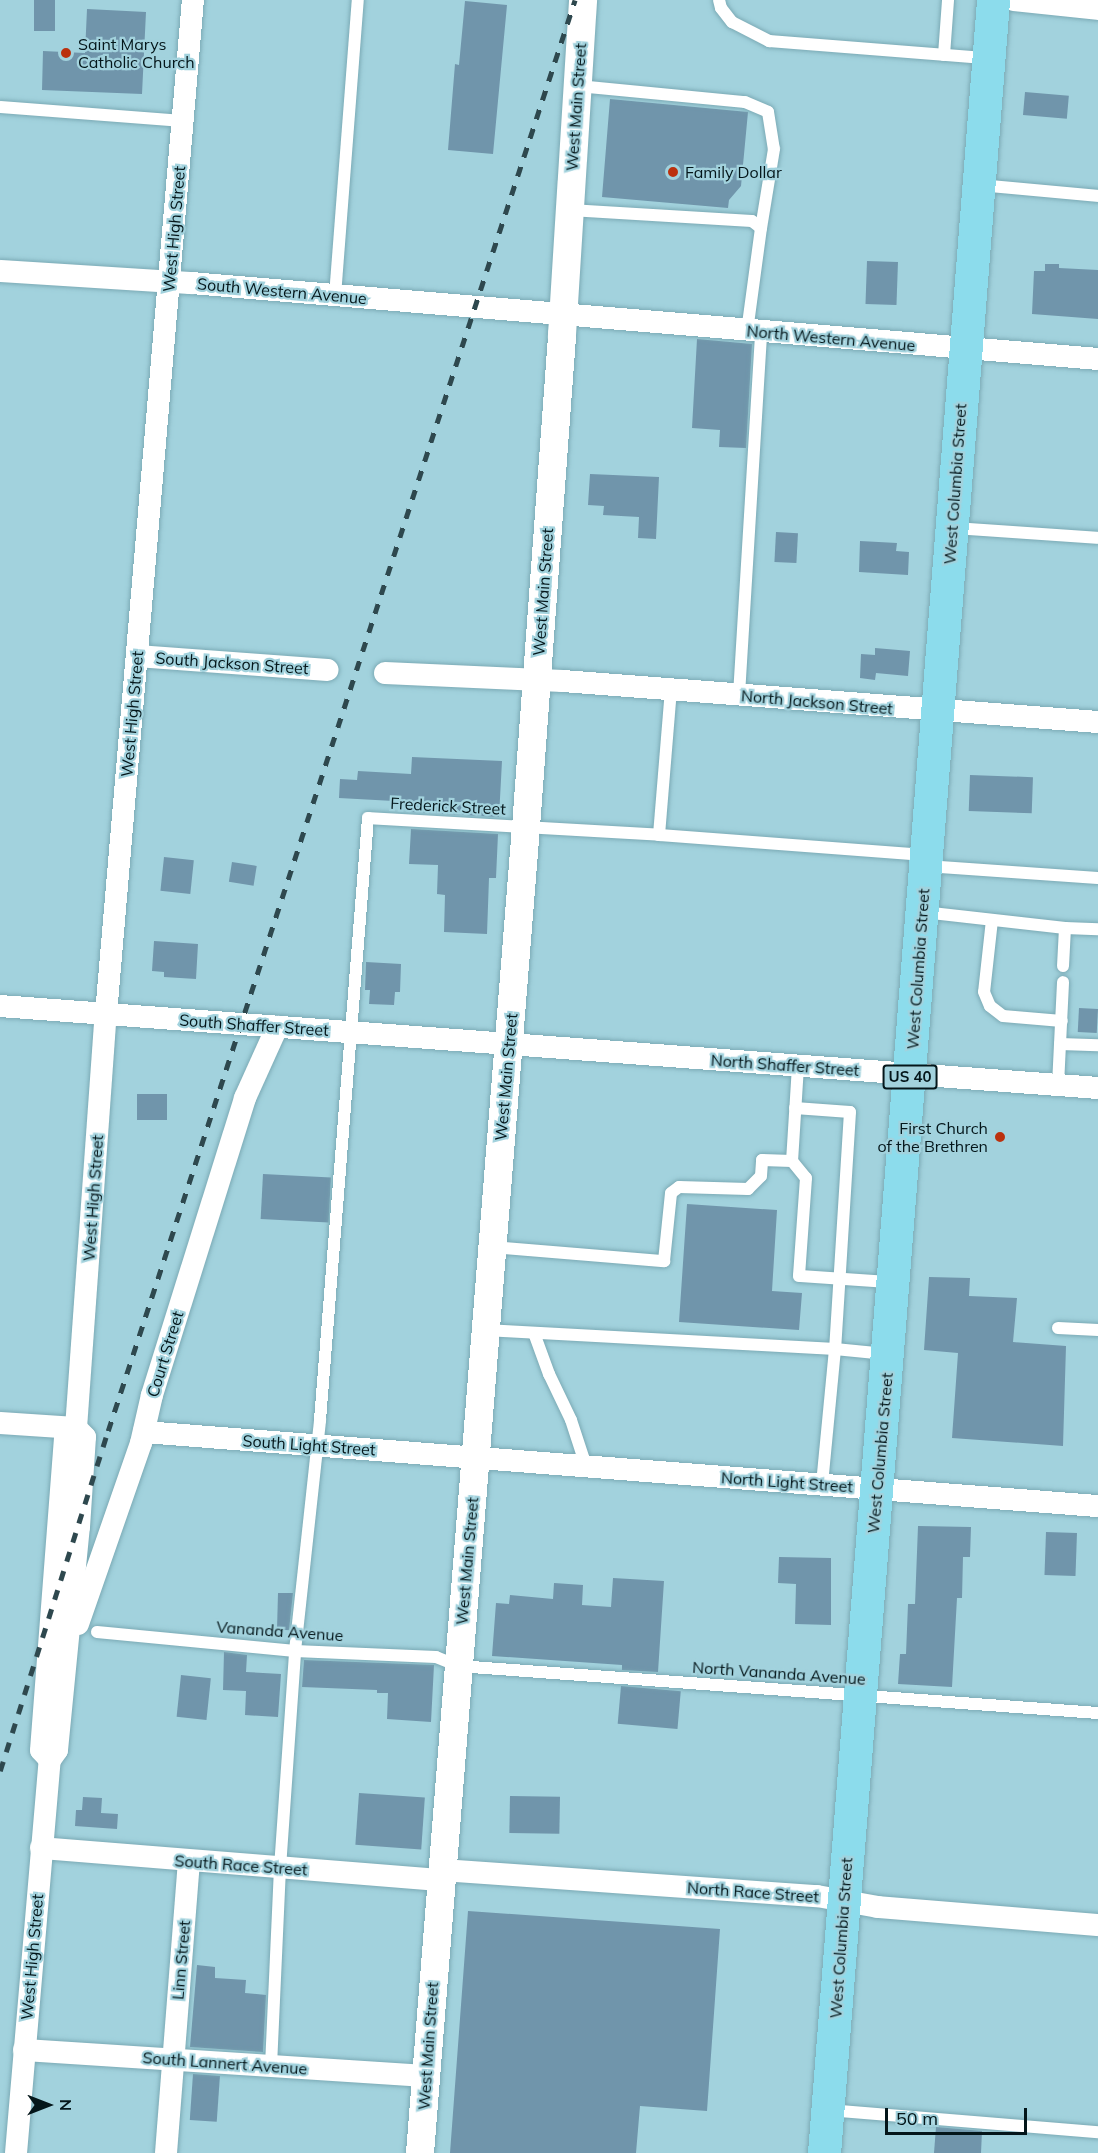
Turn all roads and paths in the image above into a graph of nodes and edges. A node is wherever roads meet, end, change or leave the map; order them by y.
1 (193, 0) edge
2 (358, 0) edge
3 (583, 0) edge
4 (719, 0) edge
5 (948, 0) edge
6 (993, 0) edge
7 (1014, 0) edge
8 (1098, 9) edge
9 (944, 55) junction
10 (989, 58) junction
11 (578, 86) junction
12 (0, 107) edge
13 (183, 121) junction
14 (979, 185) junction
15 (1098, 196) edge
16 (570, 210) junction
17 (761, 228) junction
18 (0, 271) edge
19 (169, 283) junction
20 (335, 296) junction
21 (563, 315) junction
22 (754, 332) junction
23 (965, 349) junction
24 (1098, 359) edge
25 (952, 528) junction
26 (1098, 538) edge
27 (137, 656) junction
28 (327, 670) dead end
29 (385, 673) dead end
30 (537, 680) junction
31 (671, 690) junction
32 (739, 695) junction
33 (937, 710) junction
34 (1098, 722) edge
35 (526, 827) junction
36 (659, 835) junction
37 (926, 860) junction
38 (1098, 878) edge
39 (922, 912) junction
40 (992, 920) junction
41 (1065, 928) junction
42 (1098, 929) edge
43 (1063, 966) dead end
44 (1063, 982) dead end
45 (0, 1006) edge
46 (106, 1014) junction
47 (1062, 1021) junction
48 (277, 1027) junction
49 (352, 1033) junction
50 (508, 1044) junction
51 (1060, 1044) junction
52 (1098, 1045) edge
53 (798, 1065) junction
54 (910, 1074) junction
55 (1058, 1085) junction
56 (1098, 1088) edge
57 (795, 1108) junction
58 (792, 1161) junction
59 (492, 1247) junction
60 (839, 1279) junction
61 (893, 1282) junction
62 (1058, 1328) dead end
63 (485, 1330) junction
64 (1098, 1330) edge
65 (534, 1333) junction
66 (835, 1349) junction
67 (888, 1354) junction
68 (0, 1423) edge
69 (76, 1428) junction
70 (144, 1432) junction
71 (318, 1445) junction
72 (475, 1458) junction
73 (586, 1466) junction
74 (822, 1485) junction
75 (877, 1489) junction
76 (1098, 1506) edge
77 (97, 1632) dead end
78 (295, 1650) junction
79 (459, 1666) junction
80 (64, 1683) junction
81 (860, 1695) junction
82 (1098, 1713) edge
83 (50, 1760) junction
84 (41, 1848) junction
85 (189, 1861) junction
86 (280, 1868) junction
87 (442, 1875) junction
88 (843, 1901) junction
89 (1098, 1924) edge
90 (24, 2050) junction
91 (173, 2060) junction
92 (271, 2066) junction
93 (426, 2076) junction
94 (827, 2109) junction
95 (1098, 2132) edge
96 (16, 2153) edge
97 (165, 2153) edge
98 (420, 2153) edge
99 (824, 2153) edge

1 - 13 street, West High Street
2 - 20 lane
3 - 11 street, West Main Street
4 - 9 lane
5 - 9 lane
6 - 10 main road, West Columbia Street / US 40
7 - 8 street
9 - 10 lane
10 - 14 main road, West Columbia Street / US 40
11 - 16 street, West Main Street
11 - 17 lane
12 - 13 lane
13 - 19 street, West High Street
14 - 15 lane
14 - 23 main road, West Columbia Street / US 40
16 - 17 lane
16 - 21 street, West Main Street
17 - 22 lane
18 - 19 street, South Western Avenue
19 - 20 street, South Western Avenue
19 - 27 street, West High Street
20 - 21 street, South Western Avenue
21 - 22 street, North Western Avenue
21 - 30 street, West Main Street
22 - 23 street, North Western Avenue
22 - 32 lane
23 - 24 street, North Western Avenue
23 - 25 main road, West Columbia Street / US 40
25 - 26 lane
25 - 33 main road, West Columbia Street / US 40
27 - 28 street, South Jackson Street
27 - 46 street, West High Street
29 - 30 street
30 - 31 street, North Jackson Street
30 - 35 street, West Main Street
31 - 32 street, North Jackson Street
31 - 36 lane
32 - 33 street, North Jackson Street
33 - 34 street, North Jackson Street
33 - 37 main road, West Columbia Street / US 40
35 - 36 lane, Frederick Street
35 - 49 lane, Frederick Street
35 - 50 street, West Main Street
36 - 37 lane, Frederick Street
37 - 38 lane, Frederick Street
37 - 39 main road, West Columbia Street / US 40
39 - 40 lane
39 - 54 main road, West Columbia Street / US 40
40 - 41 lane
40 - 47 lane
41 - 42 lane
41 - 43 lane
44 - 47 lane
45 - 46 street, South Shaffer Street
46 - 48 street, South Shaffer Street
46 - 69 street, West High Street
47 - 51 lane
48 - 49 street, South Shaffer Street
48 - 70 street, Court Street
49 - 50 street, South Shaffer Street
49 - 71 lane
50 - 53 street, North Shaffer Street
50 - 59 street, West Main Street
51 - 52 lane
51 - 55 lane
53 - 54 street, North Shaffer Street
53 - 57 lane
54 - 55 street, North Shaffer Street
54 - 61 main road, West Columbia Street / US 40
55 - 56 street, North Shaffer Street
57 - 58 lane
57 - 60 lane
58 - 59 lane
58 - 60 lane
59 - 63 street, West Main Street
60 - 61 lane
60 - 66 lane
61 - 67 main road, West Columbia Street / US 40
62 - 64 lane
63 - 65 lane
63 - 72 street, West Main Street
65 - 66 lane
65 - 73 lane
66 - 67 lane
66 - 74 lane
67 - 75 main road, West Columbia Street / US 40
68 - 69 street
69 - 80 street, West High Street
69 - 83 street, West High Street
70 - 71 street, South Light Street
70 - 80 street, Court Street
71 - 72 street, South Light Street
71 - 78 lane
72 - 73 street, North Light Street
72 - 79 street, West Main Street
73 - 74 street, North Light Street
74 - 75 street, North Light Street
75 - 76 street, North Light Street
75 - 81 main road, West Columbia Street / US 40
77 - 78 lane, Vananda Avenue
78 - 79 lane, Vananda Avenue
78 - 86 lane
79 - 81 lane, North Vananda Avenue
79 - 87 street, West Main Street
80 - 83 street, West High Street
81 - 82 lane, North Vananda Avenue
81 - 88 main road, West Columbia Street / US 40
83 - 84 street, West High Street
84 - 85 street, South Race Street
84 - 90 street, West High Street
85 - 86 street, South Race Street
85 - 91 street, Linn Street
86 - 87 street, South Race Street
86 - 92 lane
87 - 88 street, North Race Street
87 - 93 street, West Main Street
88 - 89 street, North Race Street
88 - 94 main road, West Columbia Street / US 40
90 - 91 street, South Lannert Avenue
90 - 96 street, West High Street
91 - 92 street, South Lannert Avenue
91 - 97 street, Linn Street
92 - 93 street, South Lannert Avenue
93 - 98 street, West Main Street
94 - 95 lane
94 - 99 main road, West Columbia Street / US 40

